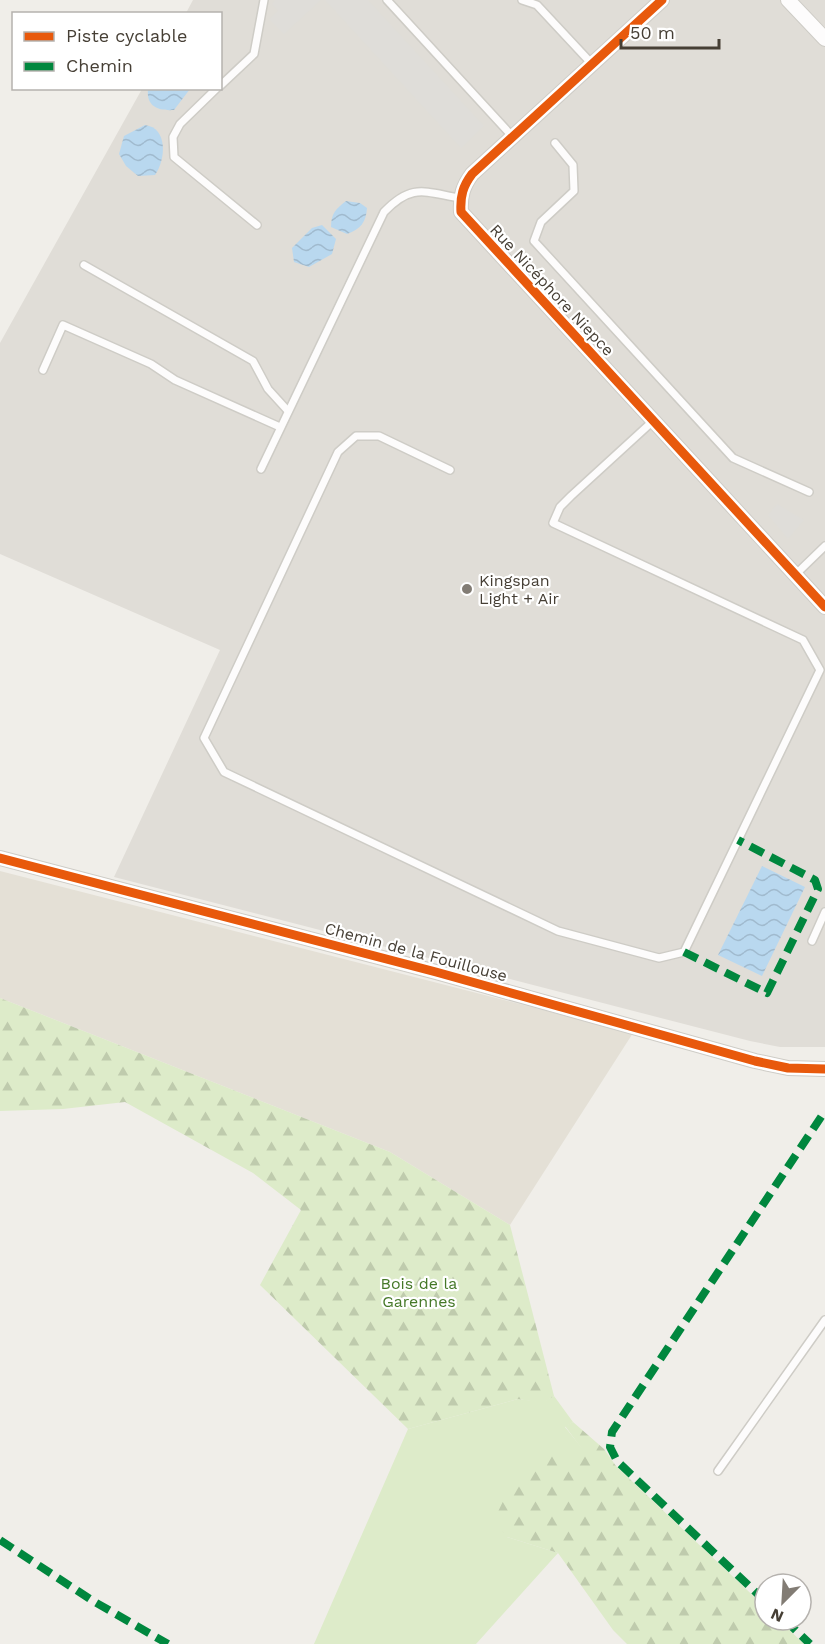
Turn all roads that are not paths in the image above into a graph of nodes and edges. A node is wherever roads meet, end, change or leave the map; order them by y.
1 (264, 0) edge
2 (387, 0) edge
3 (522, 0) edge
4 (662, 0) edge
5 (788, 0) edge
6 (825, 39) edge
7 (592, 64) junction
8 (222, 84) edge
9 (216, 90) edge
10 (513, 136) junction
11 (555, 143) dead end
12 (460, 198) junction
13 (257, 225) dead end
14 (84, 265) dead end
15 (43, 370) dead end
16 (288, 411) junction
17 (653, 421) junction
18 (280, 427) junction
19 (261, 469) dead end
20 (450, 470) dead end
21 (809, 492) dead end
22 (825, 546) edge
23 (795, 575) junction
24 (825, 607) edge
25 (0, 858) edge
26 (825, 912) edge
27 (812, 941) dead end
28 (825, 1069) edge
29 (825, 1320) edge
30 (718, 1471) dead end

1 - 8 lane
2 - 10 lane
3 - 7 lane
4 - 7 street
5 - 6 street
7 - 10 street
9 - 13 lane
10 - 12 street
11 - 21 lane
12 - 16 lane
12 - 17 street, Rue Nicéphore Niepce
14 - 16 lane
15 - 18 lane
16 - 18 lane
17 - 20 lane
17 - 23 street, Rue Nicéphore Niepce
18 - 19 lane
22 - 23 lane
23 - 24 street, Rue Nicéphore Niepce
25 - 28 street, Chemin de la Fouillouse
26 - 27 lane
29 - 30 lane

